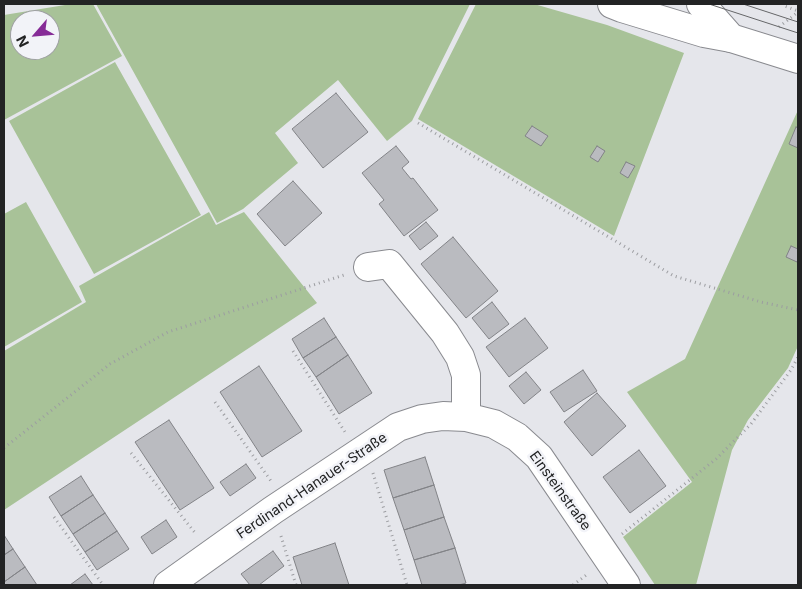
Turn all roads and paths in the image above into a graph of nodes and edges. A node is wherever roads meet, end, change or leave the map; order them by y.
1 (612, 4) edge
2 (701, 4) edge
3 (782, 4) edge
4 (798, 11) edge
5 (731, 38) junction
6 (798, 59) edge
7 (418, 123) dead end
8 (368, 267) joint
9 (798, 310) edge
10 (293, 351) dead end
11 (798, 357) edge
12 (215, 402) dead end
13 (466, 417) junction
14 (4, 448) edge
15 (362, 451) junction
16 (131, 453) dead end
17 (286, 502) junction
18 (54, 517) dead end
19 (602, 550) junction
20 (212, 554) junction
21 (287, 554) dead end
22 (103, 585) edge
23 (168, 585) edge
24 (296, 585) edge
25 (407, 585) edge
26 (626, 585) edge

1 - 5 street
2 - 5 street
3 - 4 path
5 - 6 street
7 - 9 path
8 - 13 street
8 - 14 path
10 - 15 path
11 - 19 path
12 - 17 path
13 - 15 street, Ferdinand-Hanauer-Straße
13 - 19 street, Einsteinstraße
15 - 17 street, Ferdinand-Hanauer-Straße
15 - 25 path
16 - 20 path
17 - 20 street, Ferdinand-Hanauer-Straße
18 - 22 path
19 - 26 street, Einsteinstraße
20 - 23 street, Ferdinand-Hanauer-Straße
21 - 24 path

